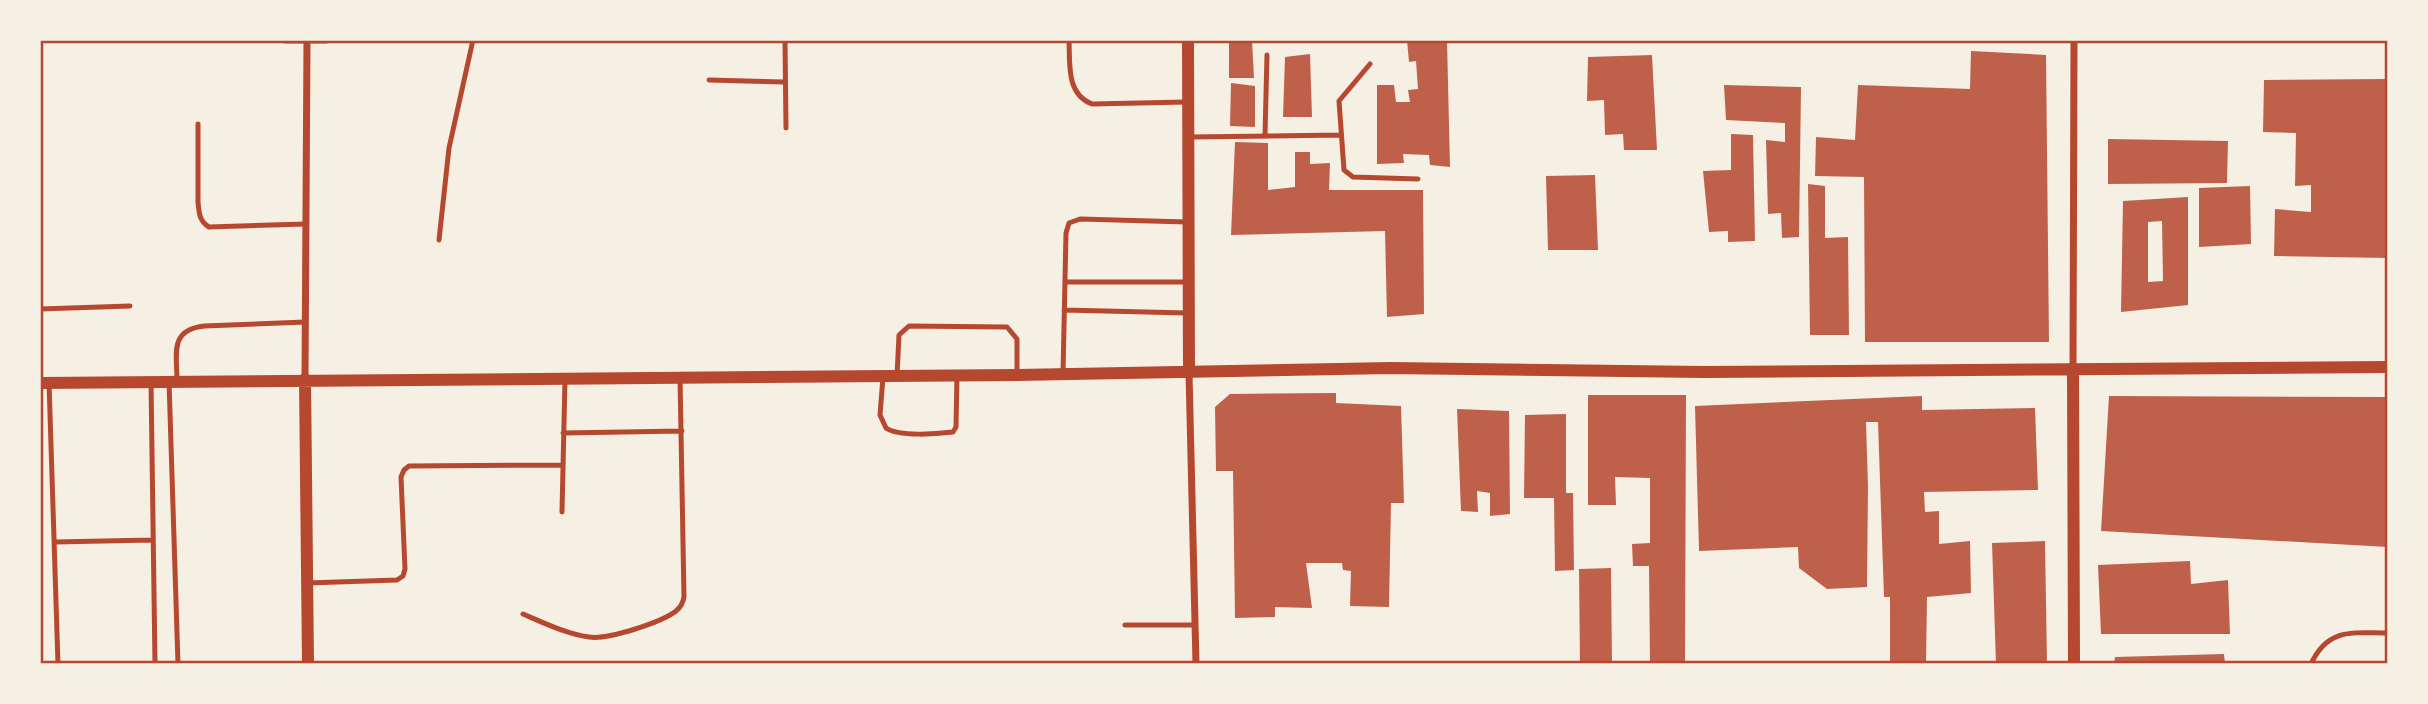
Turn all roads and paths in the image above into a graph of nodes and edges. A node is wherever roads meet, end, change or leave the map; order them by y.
1 (285, 40) edge
2 (326, 40) edge
3 (473, 40) edge
4 (785, 40) edge
5 (1069, 40) edge
6 (1188, 40) edge
7 (2074, 40) edge
8 (307, 41) edge
9 (1267, 55) dead end
10 (1370, 64) dead end
11 (709, 80) dead end
12 (785, 82) junction
13 (1187, 102) junction
14 (198, 124) dead end
15 (786, 128) dead end
16 (1265, 135) junction
17 (1340, 135) junction
18 (1187, 137) junction
19 (1418, 179) dead end
20 (1187, 222) junction
21 (306, 224) junction
22 (439, 240) dead end
23 (1065, 282) junction
24 (1188, 282) junction
25 (130, 306) dead end
26 (40, 309) edge
27 (1064, 310) junction
28 (1188, 313) junction
29 (306, 322) junction
30 (2388, 367) edge
31 (2073, 370) junction
32 (1189, 373) junction
33 (1063, 374) junction
34 (957, 375) junction
35 (1017, 375) junction
36 (883, 376) junction
37 (897, 376) junction
38 (680, 377) junction
39 (305, 379) junction
40 (565, 379) junction
41 (173, 381) junction
42 (151, 382) junction
43 (45, 383) edge
44 (682, 431) junction
45 (564, 433) junction
46 (563, 465) junction
47 (562, 512) dead end
48 (152, 540) junction
49 (55, 542) junction
50 (307, 583) junction
51 (523, 614) dead end
52 (1125, 625) dead end
53 (1196, 625) junction
54 (2388, 633) edge
55 (58, 664) edge
56 (155, 664) edge
57 (178, 664) edge
58 (308, 664) edge
59 (1196, 664) edge
60 (2074, 664) edge
61 (2311, 664) edge

1 - 8 street
2 - 8 street
3 - 22 lane
4 - 12 lane
5 - 13 lane
6 - 13 street
7 - 31 street
8 - 21 street
9 - 16 lane
10 - 17 lane
11 - 12 lane
12 - 15 lane
13 - 18 street
14 - 21 lane
16 - 17 lane
16 - 18 lane
17 - 19 lane
18 - 20 street
20 - 23 lane
20 - 24 street
21 - 29 street
23 - 24 lane
23 - 27 lane
24 - 28 street
25 - 26 lane
27 - 28 lane
27 - 33 lane
28 - 32 street
29 - 39 street
29 - 41 lane
30 - 31 street
31 - 32 street
31 - 60 street
32 - 33 street
32 - 53 street
33 - 35 street
34 - 35 street
34 - 36 lane
34 - 37 street
35 - 37 lane
36 - 37 street
36 - 38 street
38 - 40 street
38 - 44 lane
39 - 40 street
39 - 41 street
39 - 50 street
40 - 45 lane
41 - 42 street
41 - 57 lane
42 - 43 street
42 - 48 lane
43 - 49 lane
44 - 45 lane
44 - 51 lane
45 - 46 lane
46 - 47 lane
46 - 50 lane
48 - 49 lane
48 - 56 lane
49 - 55 lane
50 - 58 street
52 - 53 lane
53 - 59 street
54 - 61 lane

